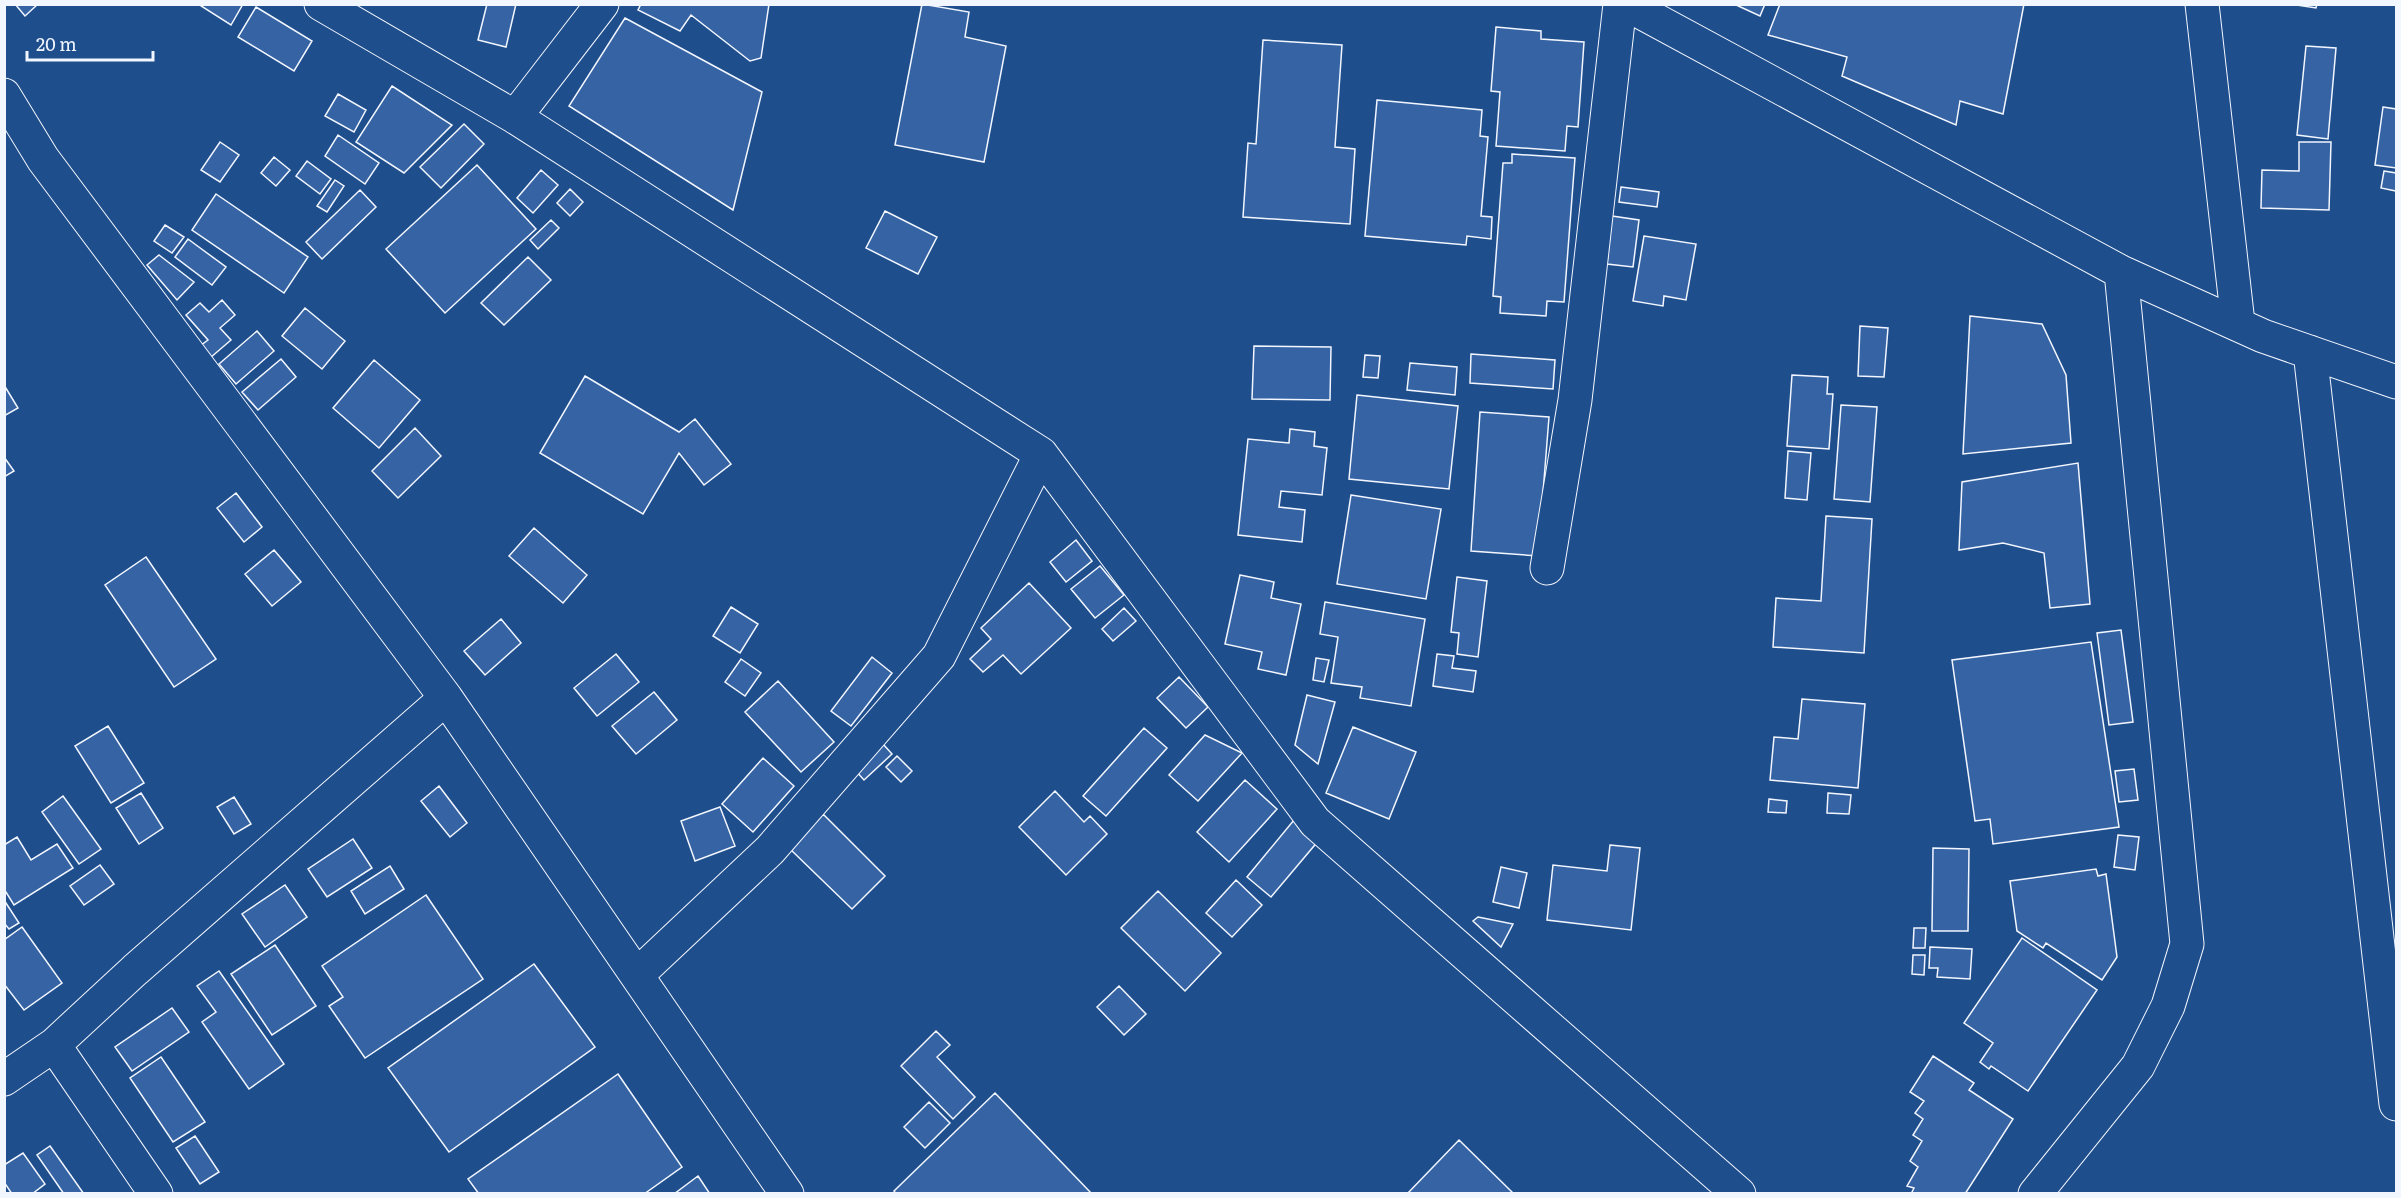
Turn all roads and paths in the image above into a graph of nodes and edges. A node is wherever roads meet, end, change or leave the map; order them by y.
1 (321, 4) edge
2 (602, 4) edge
3 (1620, 4) edge
4 (1626, 4) edge
5 (2202, 4) edge
6 (4, 95) edge
7 (515, 117) junction
8 (2121, 272) junction
9 (2238, 322) junction
10 (2310, 352) junction
11 (2397, 382) edge
12 (1041, 454) junction
13 (1547, 568) dead end
14 (446, 698) junction
15 (637, 975) junction
16 (54, 1046) junction
17 (4, 1079) edge
18 (2397, 1104) edge
19 (156, 1194) edge
20 (787, 1194) edge
21 (1739, 1194) edge
22 (2035, 1194) edge

1 - 7 street
2 - 7 street
3 - 13 street
4 - 8 street
5 - 9 street
6 - 14 street
7 - 12 street
8 - 9 street
8 - 22 street
9 - 10 street
10 - 11 street
10 - 18 street
12 - 15 street
12 - 21 street
14 - 15 street
14 - 16 street
15 - 20 street
16 - 17 street
16 - 19 street

